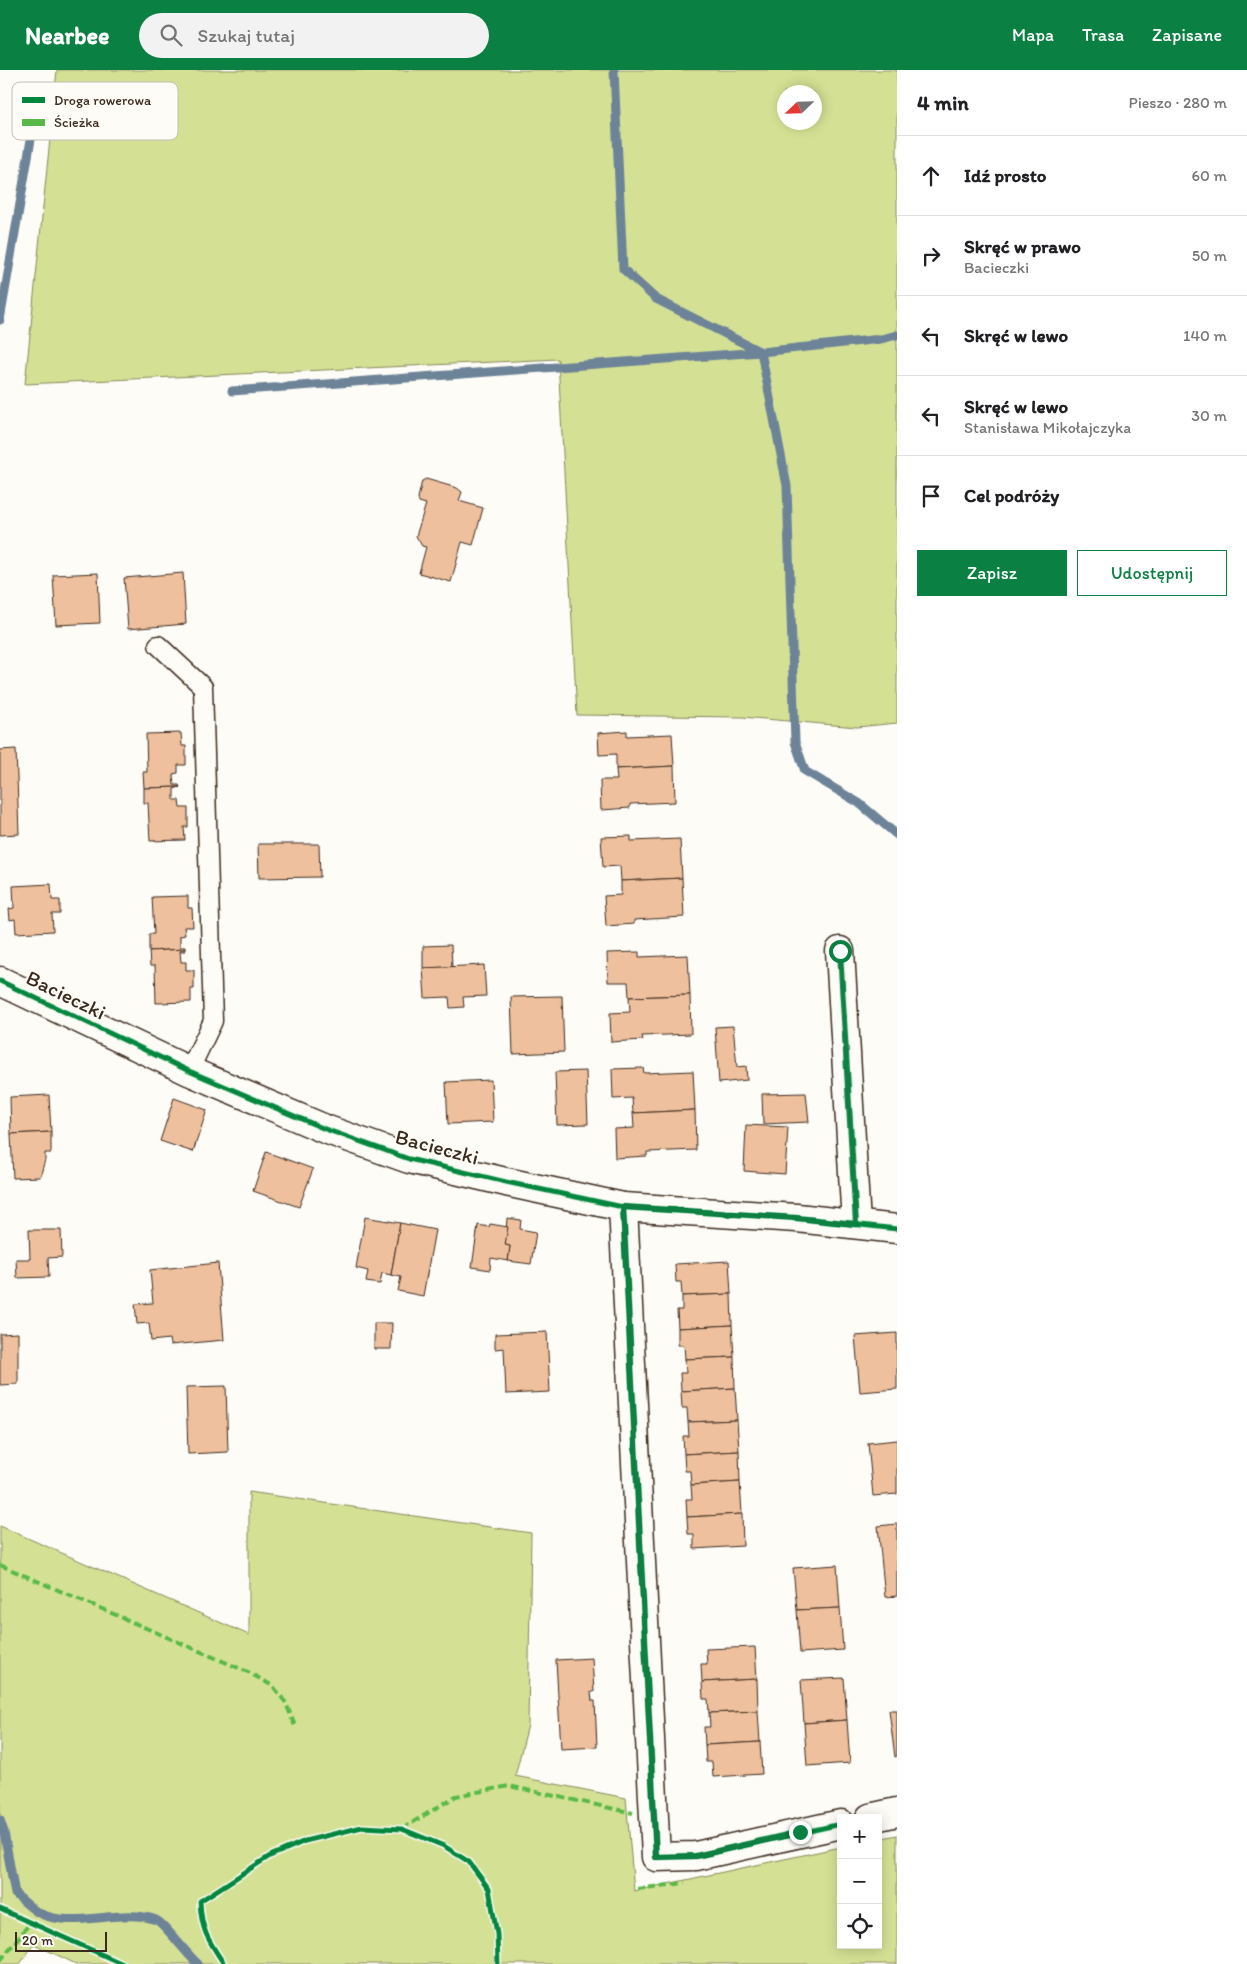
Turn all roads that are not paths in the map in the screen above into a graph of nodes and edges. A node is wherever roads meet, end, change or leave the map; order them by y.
1 (158, 645) dead end
2 (840, 951) dead end
3 (0, 981) edge
4 (189, 1071) junction
5 (623, 1207) junction
6 (856, 1224) junction
7 (897, 1229) edge
8 (897, 1812) edge
9 (882, 1815) edge
10 (837, 1825) edge

1 - 4 lane
2 - 6 street
3 - 4 street, Bacieczki
4 - 5 street, Bacieczki
5 - 6 street, Bacieczki
5 - 10 street
6 - 7 street, Bacieczki
8 - 9 street

